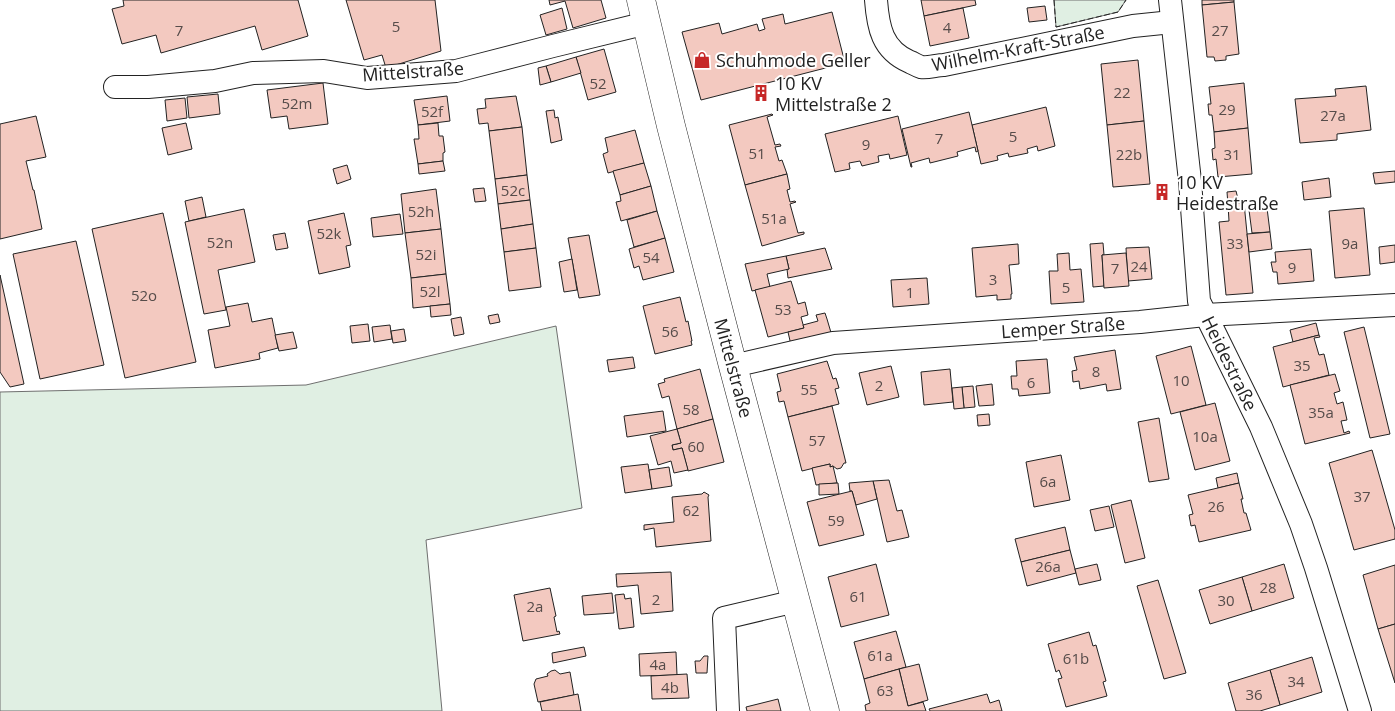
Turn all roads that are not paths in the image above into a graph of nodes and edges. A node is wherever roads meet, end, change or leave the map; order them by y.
1 (876, 0) edge
2 (1171, 11) edge
3 (644, 12) edge
4 (115, 87) dead end
5 (1395, 305) edge
6 (1205, 315) junction
7 (733, 366) junction
8 (796, 601) junction
9 (728, 711) edge
10 (825, 711) edge
11 (1360, 711) edge

1 - 2 street, Wilhelm-Kraft-Straße
2 - 6 street, Heidestraße
3 - 4 street, Mittelstraße
3 - 7 main road, Mittelstraße
5 - 6 street, Lemper Straße
6 - 7 street, Lemper Straße
6 - 11 street, Heidestraße
7 - 8 main road, Mittelstraße
8 - 9 street
8 - 10 main road, Mittelstraße

